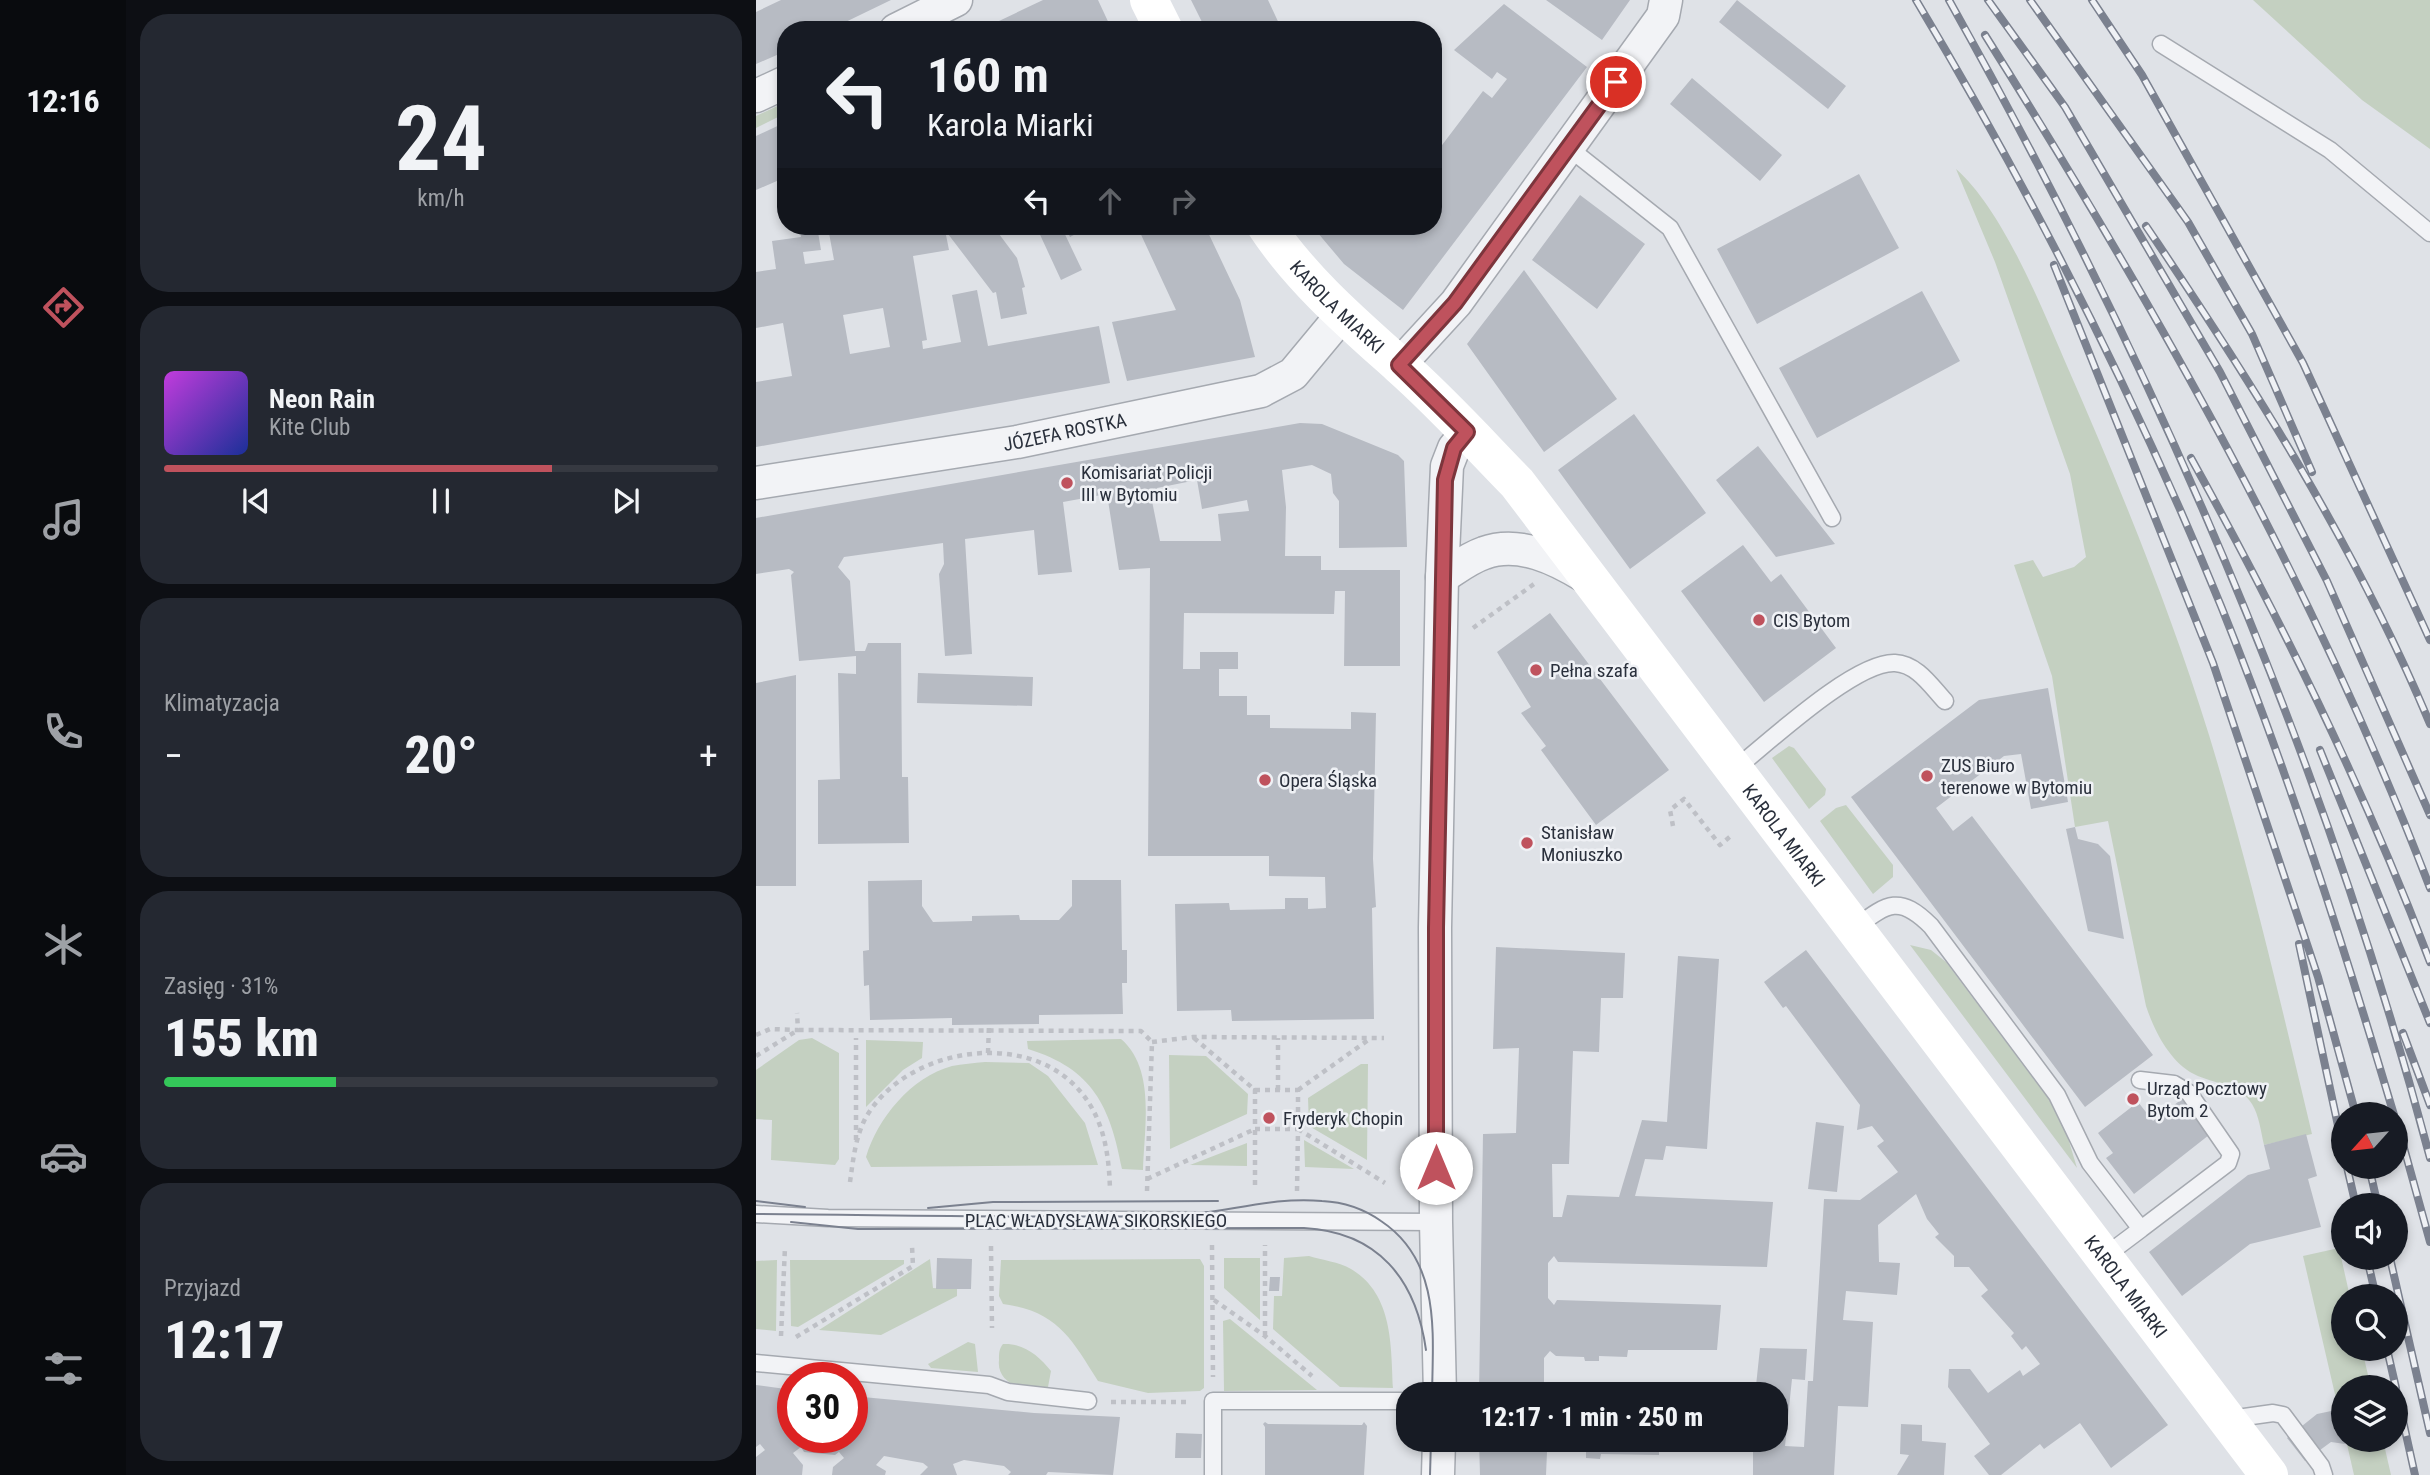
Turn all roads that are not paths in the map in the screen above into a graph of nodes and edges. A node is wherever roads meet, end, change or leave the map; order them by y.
1 (957, 0) edge
2 (1149, 0) edge
3 (1666, 0) edge
4 (914, 21) edge
5 (1160, 21) edge
6 (2161, 44) dead end
7 (777, 86) edge
8 (756, 96) edge
9 (1569, 148) junction
10 (2430, 233) edge
11 (1273, 235) edge
12 (1342, 315) junction
13 (1399, 365) junction
14 (1467, 432) junction
15 (756, 483) edge
16 (1832, 518) dead end
17 (1442, 577) junction
18 (1591, 579) junction
19 (1945, 701) dead end
20 (1735, 769) junction
21 (1856, 927) junction
22 (2140, 1080) dead end
23 (756, 1214) edge
24 (1436, 1222) junction
25 (2141, 1228) junction
26 (2105, 1256) junction
27 (756, 1363) edge
28 (1440, 1382) edge
29 (1088, 1401) road end
30 (1396, 1401) edge
31 (2228, 1419) junction
32 (1439, 1452) edge
33 (1213, 1475) edge
34 (1438, 1475) edge
35 (2269, 1475) edge
36 (2324, 1475) edge

1 - 4 street
2 - 5 main road
3 - 9 street
6 - 10 lane
7 - 8 street
9 - 13 street
9 - 16 lane
11 - 12 main road, KAROLA MIARKI
12 - 13 main road, KAROLA MIARKI
12 - 15 street, JÓZEFA ROSTKA
13 - 14 main road, KAROLA MIARKI
14 - 17 street
14 - 18 main road, KAROLA MIARKI
17 - 18 street
17 - 24 street
18 - 20 main road, KAROLA MIARKI
19 - 20 lane
20 - 21 main road, KAROLA MIARKI
21 - 25 lane
21 - 26 main road, KAROLA MIARKI
22 - 25 lane
23 - 24 lane, PLAC WŁADYSŁAWA SIKORSKIEGO
24 - 28 street
25 - 26 lane
26 - 31 main road, KAROLA MIARKI
27 - 29 lane
30 - 33 lane
31 - 35 main road, KAROLA MIARKI
31 - 36 lane
32 - 34 street

